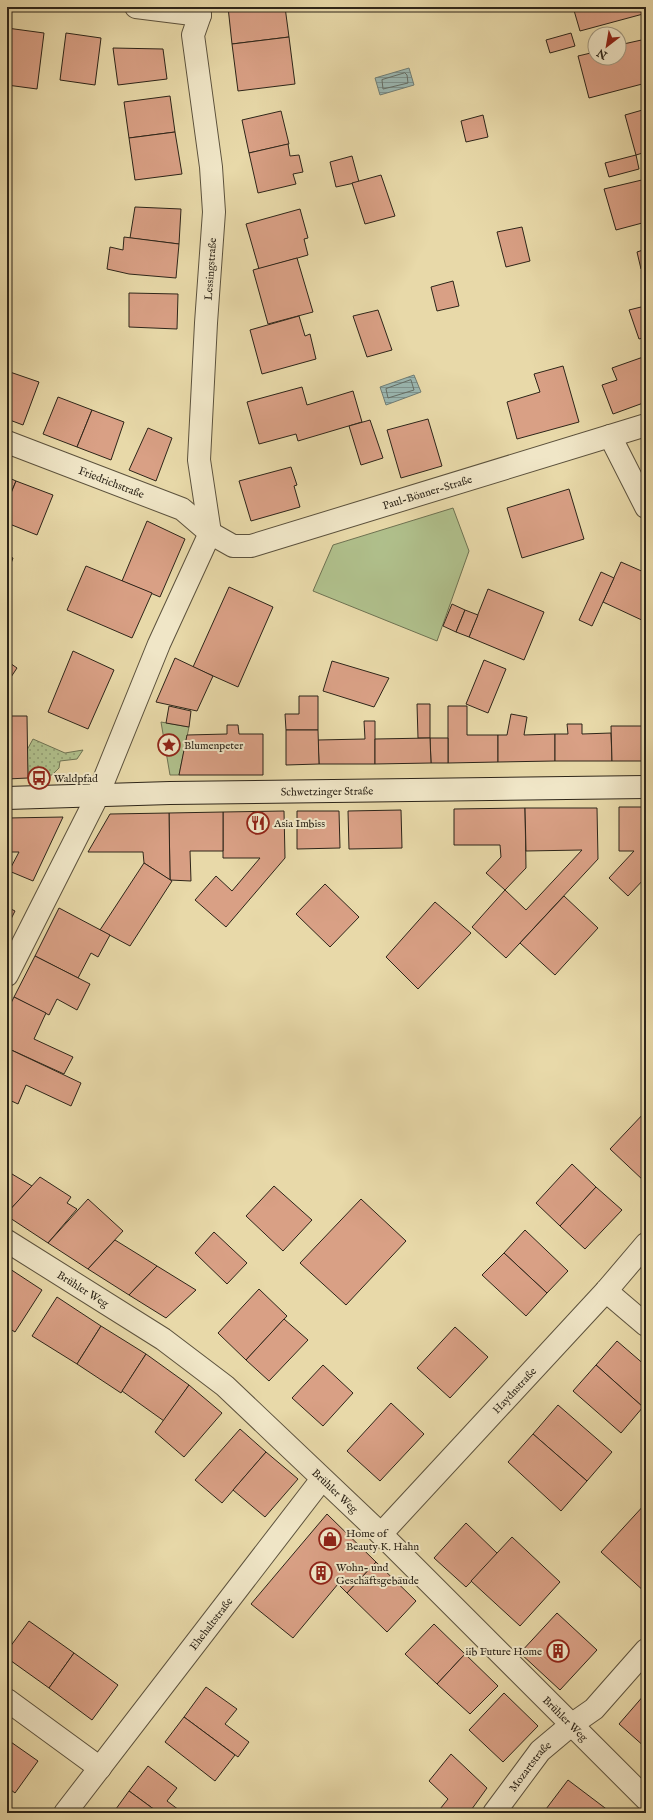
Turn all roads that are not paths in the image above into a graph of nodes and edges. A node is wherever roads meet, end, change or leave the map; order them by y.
1 (136, 7) edge
2 (200, 11) edge
3 (646, 424) edge
4 (610, 436) junction
5 (7, 442) edge
6 (646, 507) edge
7 (210, 533) junction
8 (646, 787) edge
9 (96, 797) junction
10 (7, 798) edge
11 (7, 975) edge
12 (7, 1241) edge
13 (646, 1244) edge
14 (606, 1291) junction
15 (646, 1325) edge
16 (322, 1479) junction
17 (381, 1534) junction
18 (646, 1650) edge
19 (7, 1700) edge
20 (571, 1725) junction
21 (100, 1768) junction
22 (646, 1799) edge
23 (65, 1813) edge
24 (494, 1813) edge

1 - 2 street
2 - 7 street, Lessingstraße
3 - 4 street, Paul-Bönner-Straße
4 - 6 street
4 - 7 street, Paul-Bönner-Straße
5 - 7 street, Friedrichstraße
7 - 9 street
8 - 9 street, Schwetzinger Straße
9 - 10 street, Schwetzinger Straße
9 - 11 street
12 - 16 street, Brühler Weg
13 - 14 street, Haydnstraße
14 - 15 street
14 - 17 street, Haydnstraße
16 - 17 street, Brühler Weg
16 - 21 street, Ehehaltstraße
17 - 20 street, Brühler Weg
18 - 20 street, Mozartstraße
19 - 21 street
20 - 22 street, Brühler Weg
20 - 24 street, Mozartstraße
21 - 23 street, Ehehaltstraße

